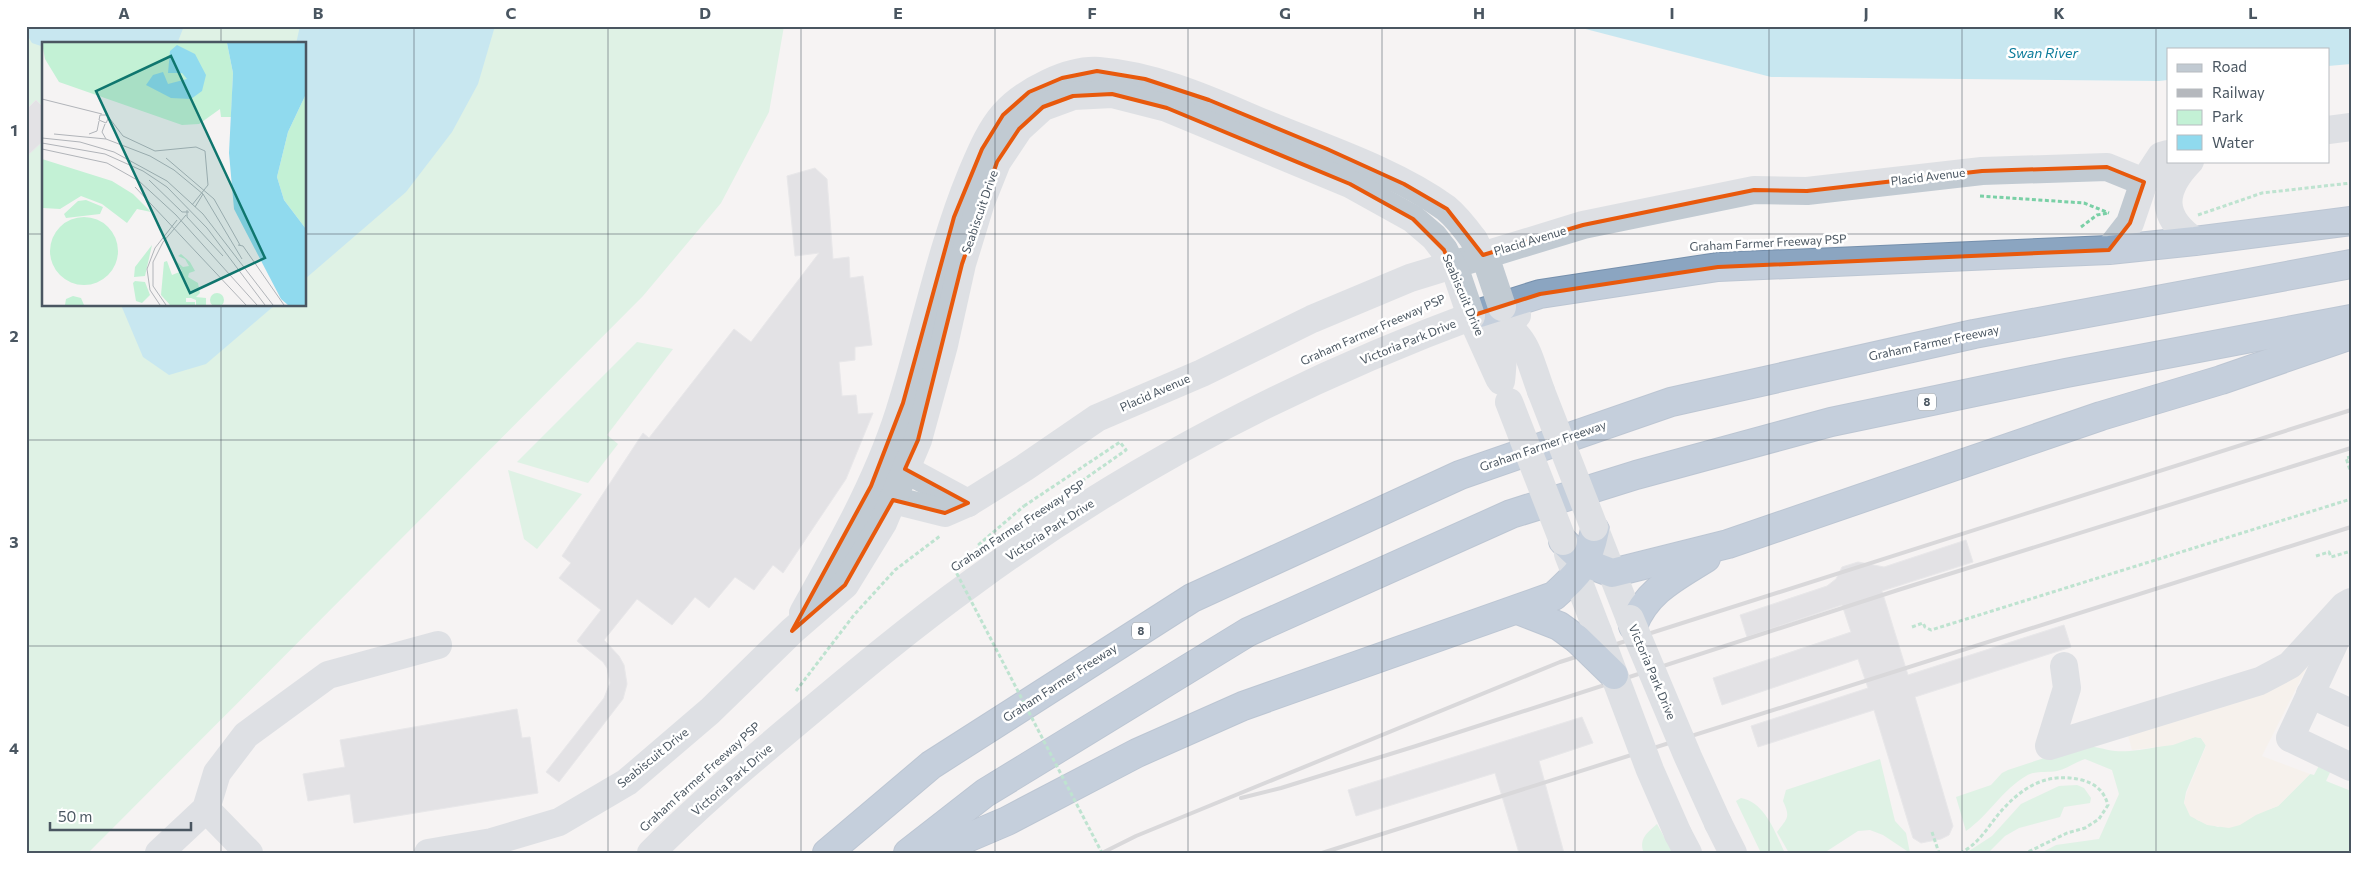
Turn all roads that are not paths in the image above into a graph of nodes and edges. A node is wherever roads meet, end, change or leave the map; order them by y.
1 (2351, 127) edge
2 (2330, 130) edge
3 (2167, 154) edge
4 (2189, 162) edge
5 (2144, 182) junction
6 (2351, 221) edge
7 (2195, 242) junction
8 (2109, 250) junction
9 (2351, 264) edge
10 (1490, 315) junction
11 (2351, 320) edge
12 (2351, 335) edge
13 (1505, 392) junction
14 (905, 469) junction
15 (893, 500) junction
16 (968, 503) junction
17 (1595, 530) junction
18 (1563, 541) joint
19 (1728, 544) junction
20 (1581, 569) junction
21 (1612, 573) junction
22 (2351, 602) edge
23 (1518, 610) junction
24 (2351, 611) edge
25 (1633, 621) junction
26 (792, 631) junction
27 (1588, 635) junction
28 (438, 646) dead end
29 (2064, 666) dead end
30 (1614, 675) joint
31 (2310, 694) junction
32 (2351, 713) edge
33 (2351, 767) edge
34 (206, 809) junction
35 (1683, 844) edge
36 (159, 853) edge
37 (226, 853) edge
38 (249, 853) edge
39 (428, 853) edge
40 (651, 853) edge
41 (827, 853) edge
42 (908, 853) edge
43 (932, 853) edge
44 (1733, 853) edge

1 - 2 street
3 - 5 street
4 - 7 street
5 - 8 street
5 - 16 street, Placid Avenue
6 - 7 highway
7 - 8 highway
8 - 10 highway
9 - 41 highway, Graham Farmer Freeway / 8
10 - 13 street, Seabiscuit Drive
10 - 13 street
10 - 14 street, Seabiscuit Drive, bridge
10 - 17 street, Victoria Park Drive, bridge
10 - 26 street, Seabiscuit Drive, bridge
10 - 40 street, Victoria Park Drive
11 - 42 highway, 8
12 - 19 highway
13 - 18 street, bridge
14 - 15 street, Seabiscuit Drive
14 - 16 street
15 - 16 street, Placid Avenue
15 - 26 street, Seabiscuit Drive
17 - 20 highway
17 - 21 street, Victoria Park Drive
18 - 20 highway
19 - 21 highway
19 - 25 highway
20 - 21 highway
20 - 23 highway
20 - 27 street
21 - 25 street, Victoria Park Drive
22 - 29 street
23 - 27 highway
23 - 43 highway
24 - 31 street
25 - 44 street, Victoria Park Drive, bridge
26 - 39 street, Seabiscuit Drive
27 - 30 highway, bridge
28 - 34 street
30 - 35 street, bridge
31 - 32 street
31 - 33 street
34 - 36 street
34 - 37 street
34 - 38 street

